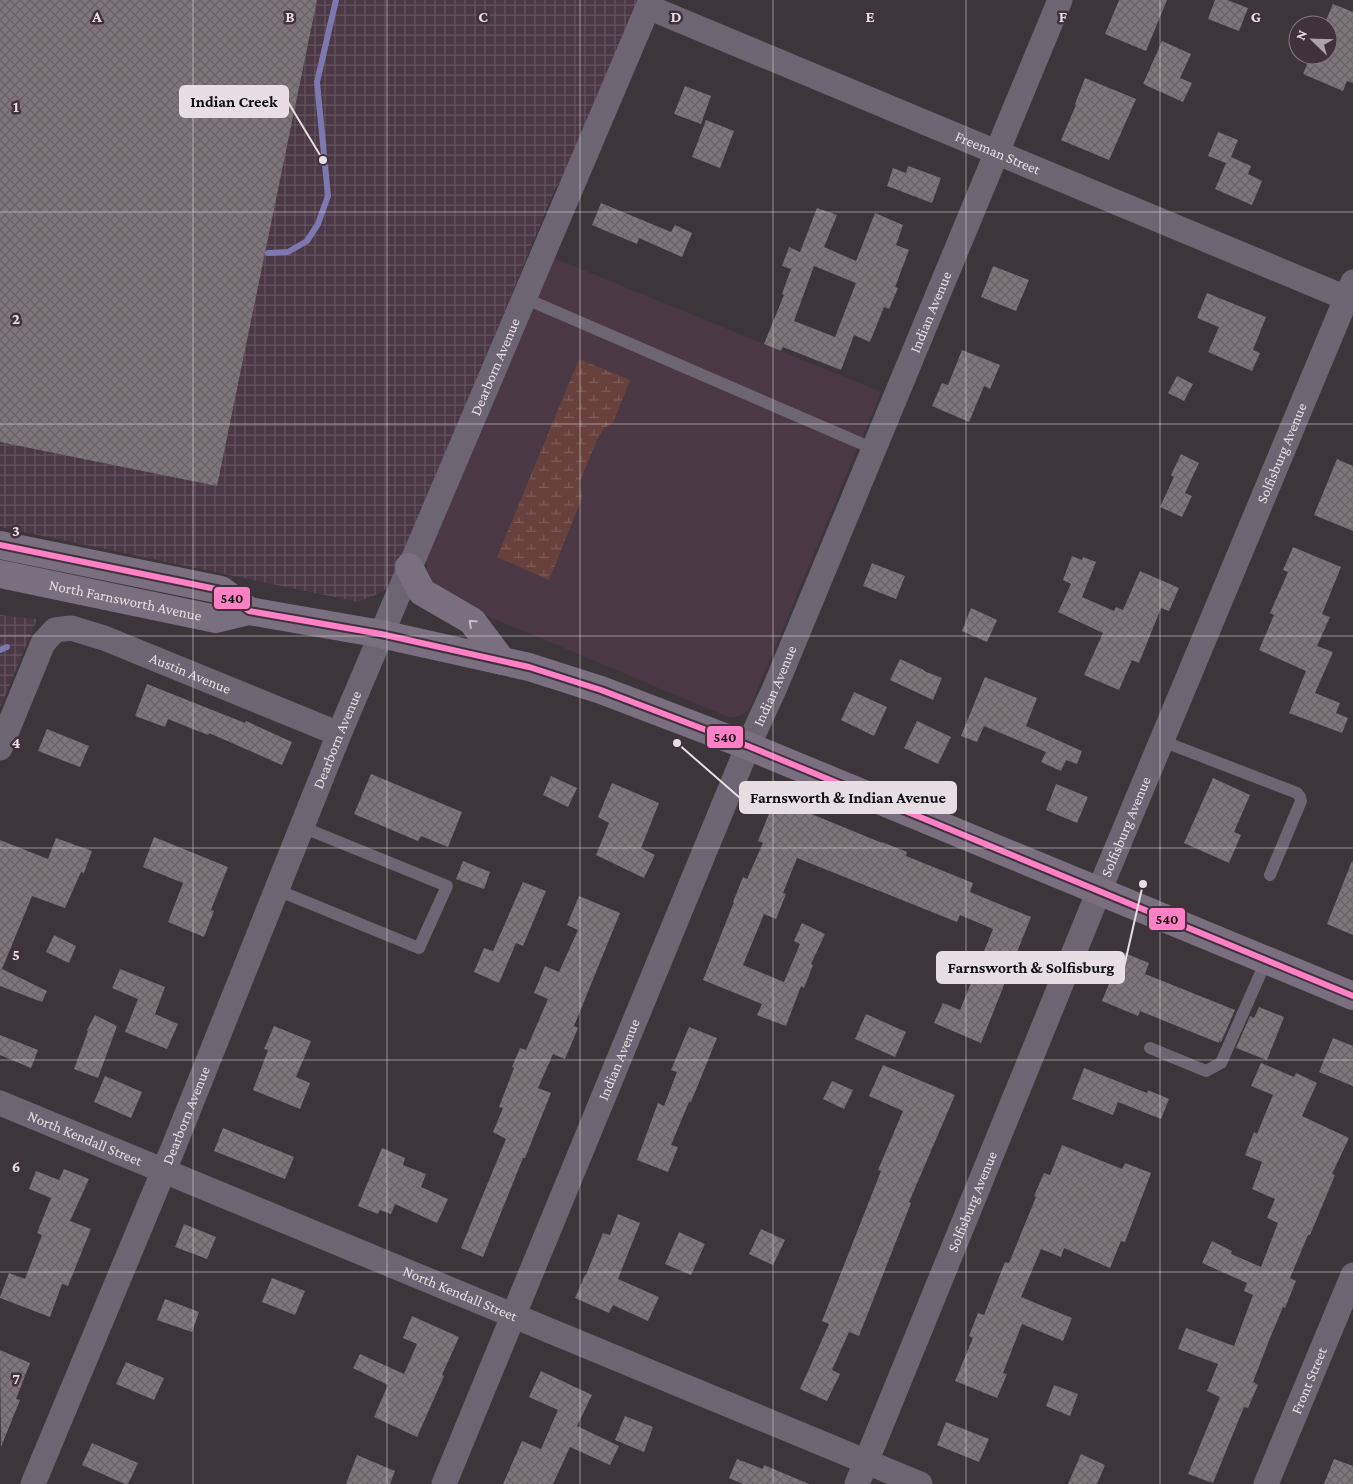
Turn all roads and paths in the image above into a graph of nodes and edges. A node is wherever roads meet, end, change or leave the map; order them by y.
1 (1060, 0) edge
2 (649, 4) edge
3 (996, 153) junction
4 (1350, 290) edge
5 (524, 298) junction
6 (874, 449) junction
7 (0, 545) edge
8 (409, 567) junction
9 (0, 574) edge
10 (249, 611) junction
11 (381, 634) junction
12 (502, 661) junction
13 (339, 734) junction
14 (1162, 740) junction
15 (748, 746) junction
16 (0, 748) edge
17 (302, 827) junction
18 (1270, 876) dead end
19 (277, 890) junction
20 (1099, 891) junction
21 (1266, 961) junction
22 (1353, 996) edge
23 (1150, 1048) dead end
24 (0, 1103) edge
25 (164, 1171) junction
26 (1353, 1275) edge
27 (514, 1316) junction
28 (862, 1473) edge
29 (33, 1484) edge
30 (444, 1484) edge
31 (920, 1484) edge
32 (1266, 1484) edge

1 - 3 street, Indian Avenue
2 - 3 street, Freeman Street
2 - 5 street, Dearborn Avenue
3 - 4 street, Freeman Street
3 - 6 street, Indian Avenue
4 - 14 street, Solfisburg Avenue
5 - 6 lane
5 - 8 street, Dearborn Avenue
6 - 15 street, Indian Avenue
7 - 10 main road, North Farnsworth Avenue
8 - 11 street, Dearborn Avenue
12 -> 8 main road
9 - 10 main road, North Farnsworth Avenue
10 - 11 main road, North Farnsworth Avenue
11 - 12 main road, North Farnsworth Avenue
11 - 13 street, Dearborn Avenue
12 - 15 main road, North Farnsworth Avenue
13 - 16 street, Austin Avenue
13 - 17 street, Dearborn Avenue
14 - 18 lane
14 - 20 street, Solfisburg Avenue
15 - 20 main road, North Farnsworth Avenue
15 - 27 street, Indian Avenue
17 - 19 street, Dearborn Avenue
17 - 19 lane
19 - 25 street, Dearborn Avenue
20 - 21 main road, North Farnsworth Avenue
20 - 28 street, Solfisburg Avenue
21 - 22 main road, North Farnsworth Avenue
21 - 23 lane
24 - 25 street, North Kendall Street
25 - 27 street, North Kendall Street
25 - 29 street, Dearborn Avenue
26 - 32 street, Front Street
27 - 28 street, North Kendall Street
27 - 30 street, Indian Avenue
28 - 31 street, North Kendall Street

